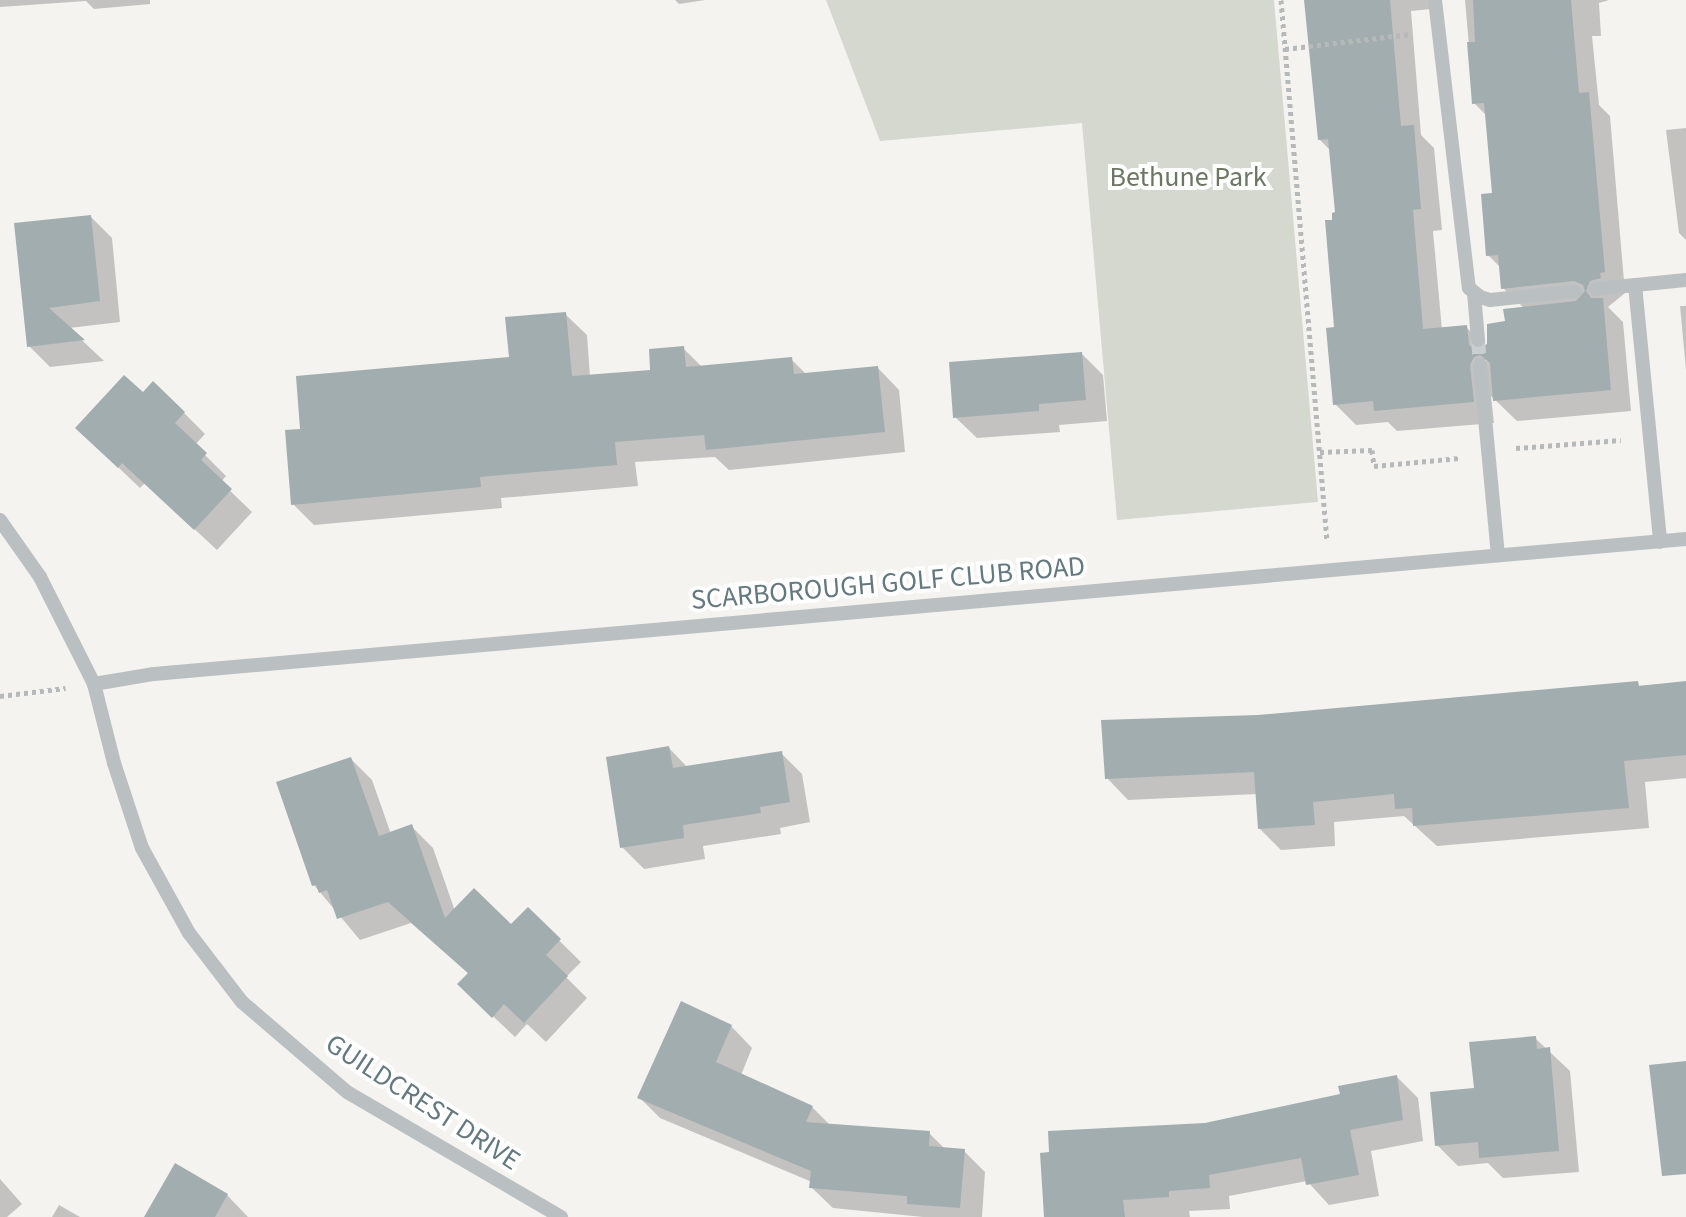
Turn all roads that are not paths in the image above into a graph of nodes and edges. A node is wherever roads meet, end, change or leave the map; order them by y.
1 (1435, 0) edge
2 (1686, 280) edge
3 (1635, 285) junction
4 (1596, 289) dead end
5 (1575, 291) dead end
6 (1474, 293) junction
7 (1478, 340) tunnel mouth
8 (1480, 365) tunnel mouth
9 (0, 520) edge
10 (1686, 539) edge
11 (1660, 542) junction
12 (1498, 555) junction
13 (94, 684) junction
14 (561, 1217) edge

1 - 6 street
2 - 3 street
3 - 4 street
3 - 11 street
5 - 6 street
6 - 7 street
8 - 12 street
9 - 13 street, GUILDCREST DRIVE
10 - 11 street, SCARBOROUGH GOLF CLUB ROAD
11 - 12 street, SCARBOROUGH GOLF CLUB ROAD
12 - 13 street, SCARBOROUGH GOLF CLUB ROAD
13 - 14 street, GUILDCREST DRIVE

